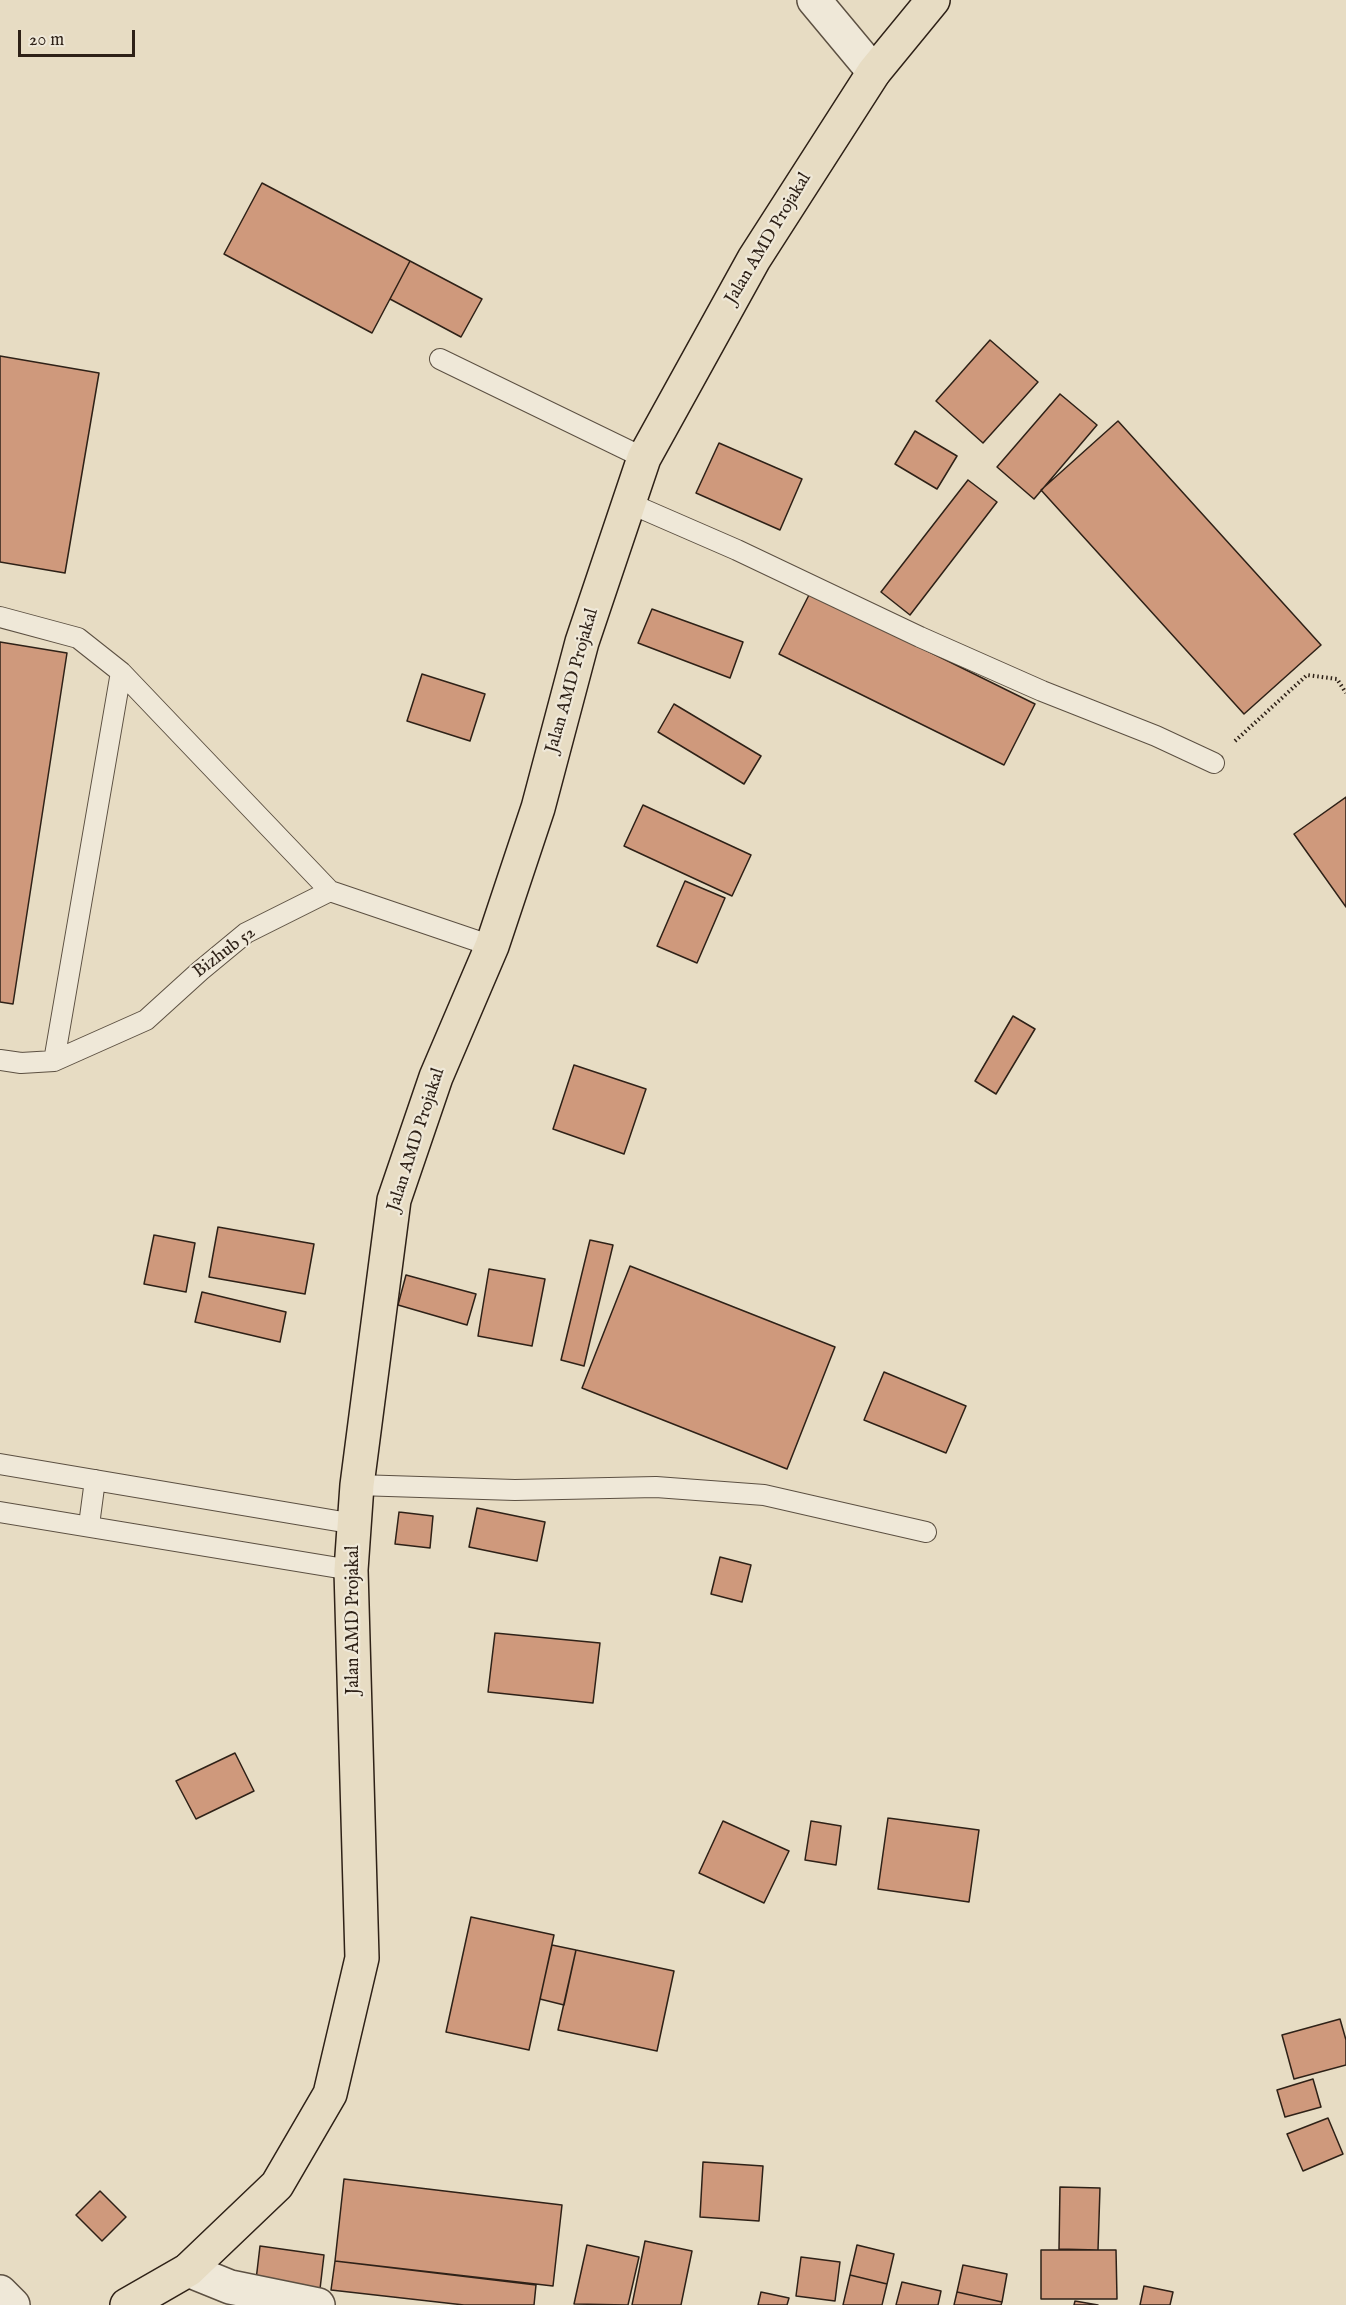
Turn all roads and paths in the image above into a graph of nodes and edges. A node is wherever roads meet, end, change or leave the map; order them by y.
1 (814, 0) edge
2 (933, 0) edge
3 (874, 72) junction
4 (440, 359) dead end
5 (644, 458) junction
6 (629, 502) junction
7 (0, 617) edge
8 (121, 672) junction
9 (1346, 693) edge
10 (1214, 763) joint
11 (330, 891) junction
12 (492, 946) junction
13 (0, 1060) edge
14 (54, 1061) junction
15 (0, 1464) edge
16 (95, 1480) junction
17 (357, 1485) junction
18 (0, 1512) edge
19 (355, 1524) junction
20 (89, 1526) junction
21 (926, 1532) dead end
22 (351, 1570) junction
23 (188, 2270) junction
24 (0, 2292) edge
25 (13, 2305) edge
26 (127, 2305) edge
27 (318, 2305) edge

1 - 3 street
2 - 3 main road, Jalan AMD Projakal
3 - 5 main road, Jalan AMD Projakal
4 - 5 lane
5 - 6 main road, Jalan AMD Projakal
6 - 10 lane
6 - 12 main road, Jalan AMD Projakal
7 - 8 lane
8 - 11 lane
8 - 14 lane
9 - 10 path
11 - 12 lane
11 - 14 lane, Bizhub 52
12 - 17 main road, Jalan AMD Projakal
13 - 14 lane, Bizhub 52
15 - 16 lane
16 - 19 lane
16 - 20 lane
17 - 19 main road, Jalan AMD Projakal
17 - 21 lane
18 - 20 lane
19 - 22 main road, Jalan AMD Projakal
20 - 22 lane
22 - 23 main road, Jalan AMD Projakal
23 - 26 main road, Jalan AMD Projakal
23 - 27 street
24 - 25 street

